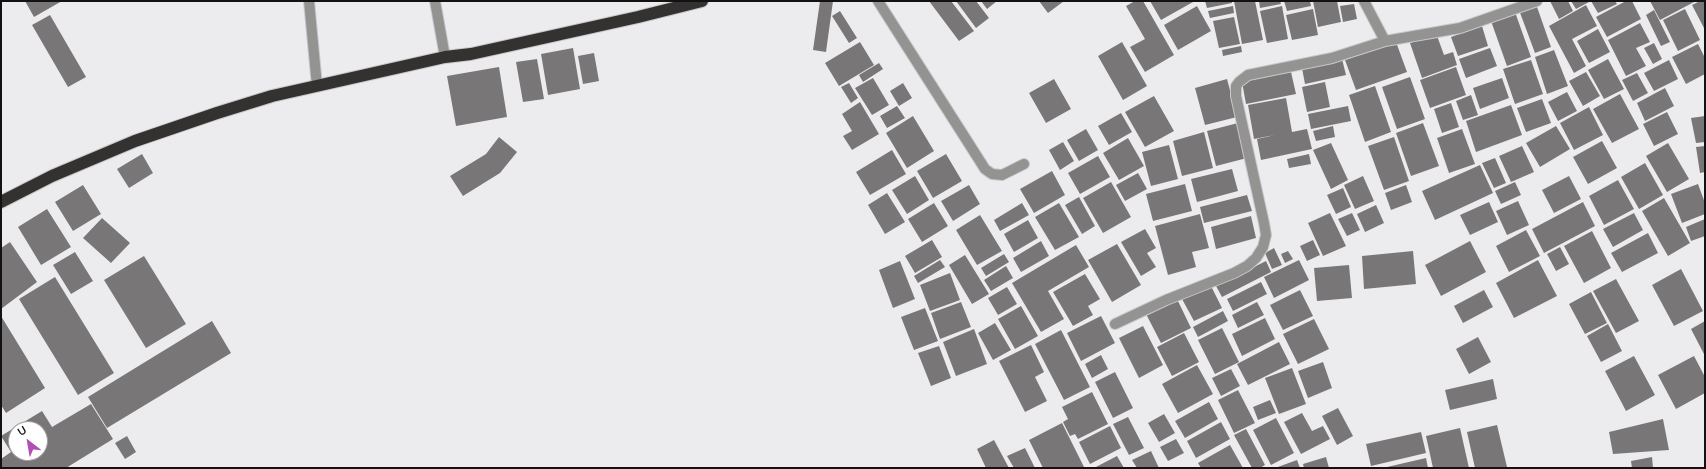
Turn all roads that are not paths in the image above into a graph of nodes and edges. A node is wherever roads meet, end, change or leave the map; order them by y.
1 (309, 1) edge
2 (435, 1) edge
3 (702, 1) edge
4 (878, 1) edge
5 (1364, 1) edge
6 (1537, 1) edge
7 (1384, 41) junction
8 (445, 57) junction
9 (317, 86) junction
10 (1024, 164) dead end
11 (1, 202) edge
12 (1115, 324) dead end

1 - 9 street
2 - 8 street
3 - 8 highway
4 - 10 street
5 - 7 street
6 - 7 street
7 - 12 street
8 - 9 highway
9 - 11 highway

